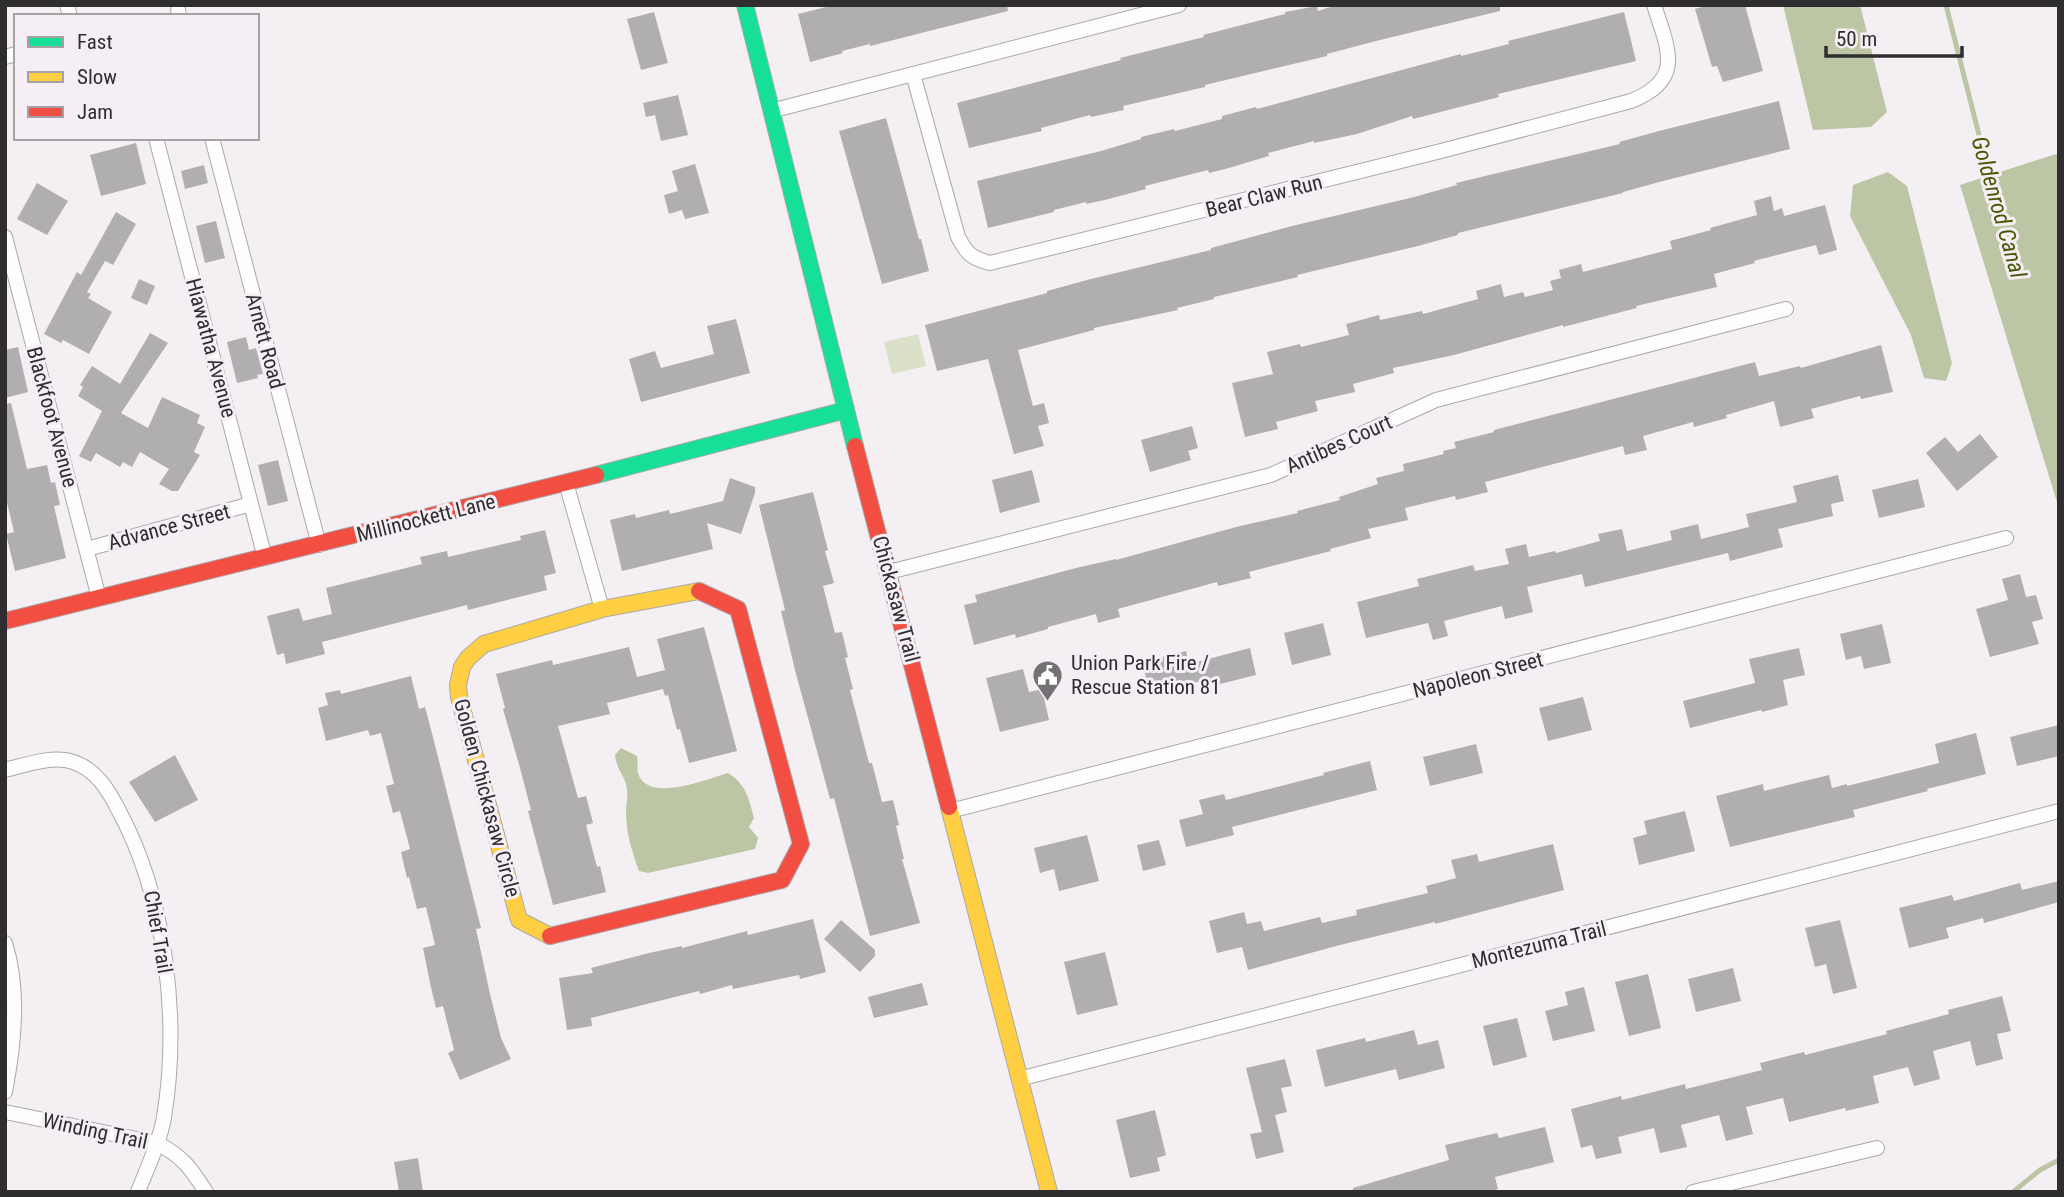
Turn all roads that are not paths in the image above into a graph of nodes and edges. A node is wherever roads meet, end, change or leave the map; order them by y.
1 (744, 5) edge
2 (1179, 5) edge
3 (1654, 5) edge
4 (913, 74) junction
5 (771, 111) junction
6 (157, 140) edge
7 (213, 140) edge
8 (5, 237) edge
9 (1786, 309) dead end
10 (846, 410) junction
11 (566, 483) junction
12 (251, 504) junction
13 (2006, 538) dead end
14 (319, 545) junction
15 (87, 550) junction
16 (265, 558) junction
17 (889, 572) junction
18 (99, 598) junction
19 (602, 609) junction
20 (5, 621) edge
21 (5, 770) edge
22 (950, 811) junction
23 (2059, 811) edge
24 (5, 943) edge
25 (1019, 1079) junction
26 (5, 1092) edge
27 (5, 1112) edge
28 (157, 1143) junction
29 (1877, 1148) dead end
30 (138, 1192) edge
31 (206, 1192) edge
32 (1048, 1192) edge
33 (1693, 1192) edge

1 - 5 street, Chickasaw Trail
2 - 4 street
3 - 4 street, Bear Claw Run
4 - 5 street
5 - 10 street, Chickasaw Trail
6 - 12 street, Hiawatha Avenue
7 - 14 street, Arnett Road
8 - 15 street, Blackfoot Avenue
9 - 17 street, Antibes Court
10 - 11 street, Millinockett Lane
10 - 17 street, Chickasaw Trail
11 - 14 street, Millinockett Lane
11 - 19 street
12 - 15 street, Advance Street
12 - 16 street, Hiawatha Avenue
13 - 22 street, Napoleon Street
14 - 16 street, Millinockett Lane
15 - 18 street, Blackfoot Avenue
16 - 18 street, Millinockett Lane
17 - 22 street, Chickasaw Trail
18 - 20 street, Millinockett Lane
19 - 19 street, Golden Chickasaw Circle
21 - 28 street, Chief Trail
22 - 25 street, Chickasaw Trail
23 - 25 street, Montezuma Trail
24 - 26 street
25 - 32 street, Chickasaw Trail
27 - 28 street, Winding Trail
28 - 30 street, Chief Trail
28 - 31 street, Winding Trail
29 - 33 street

